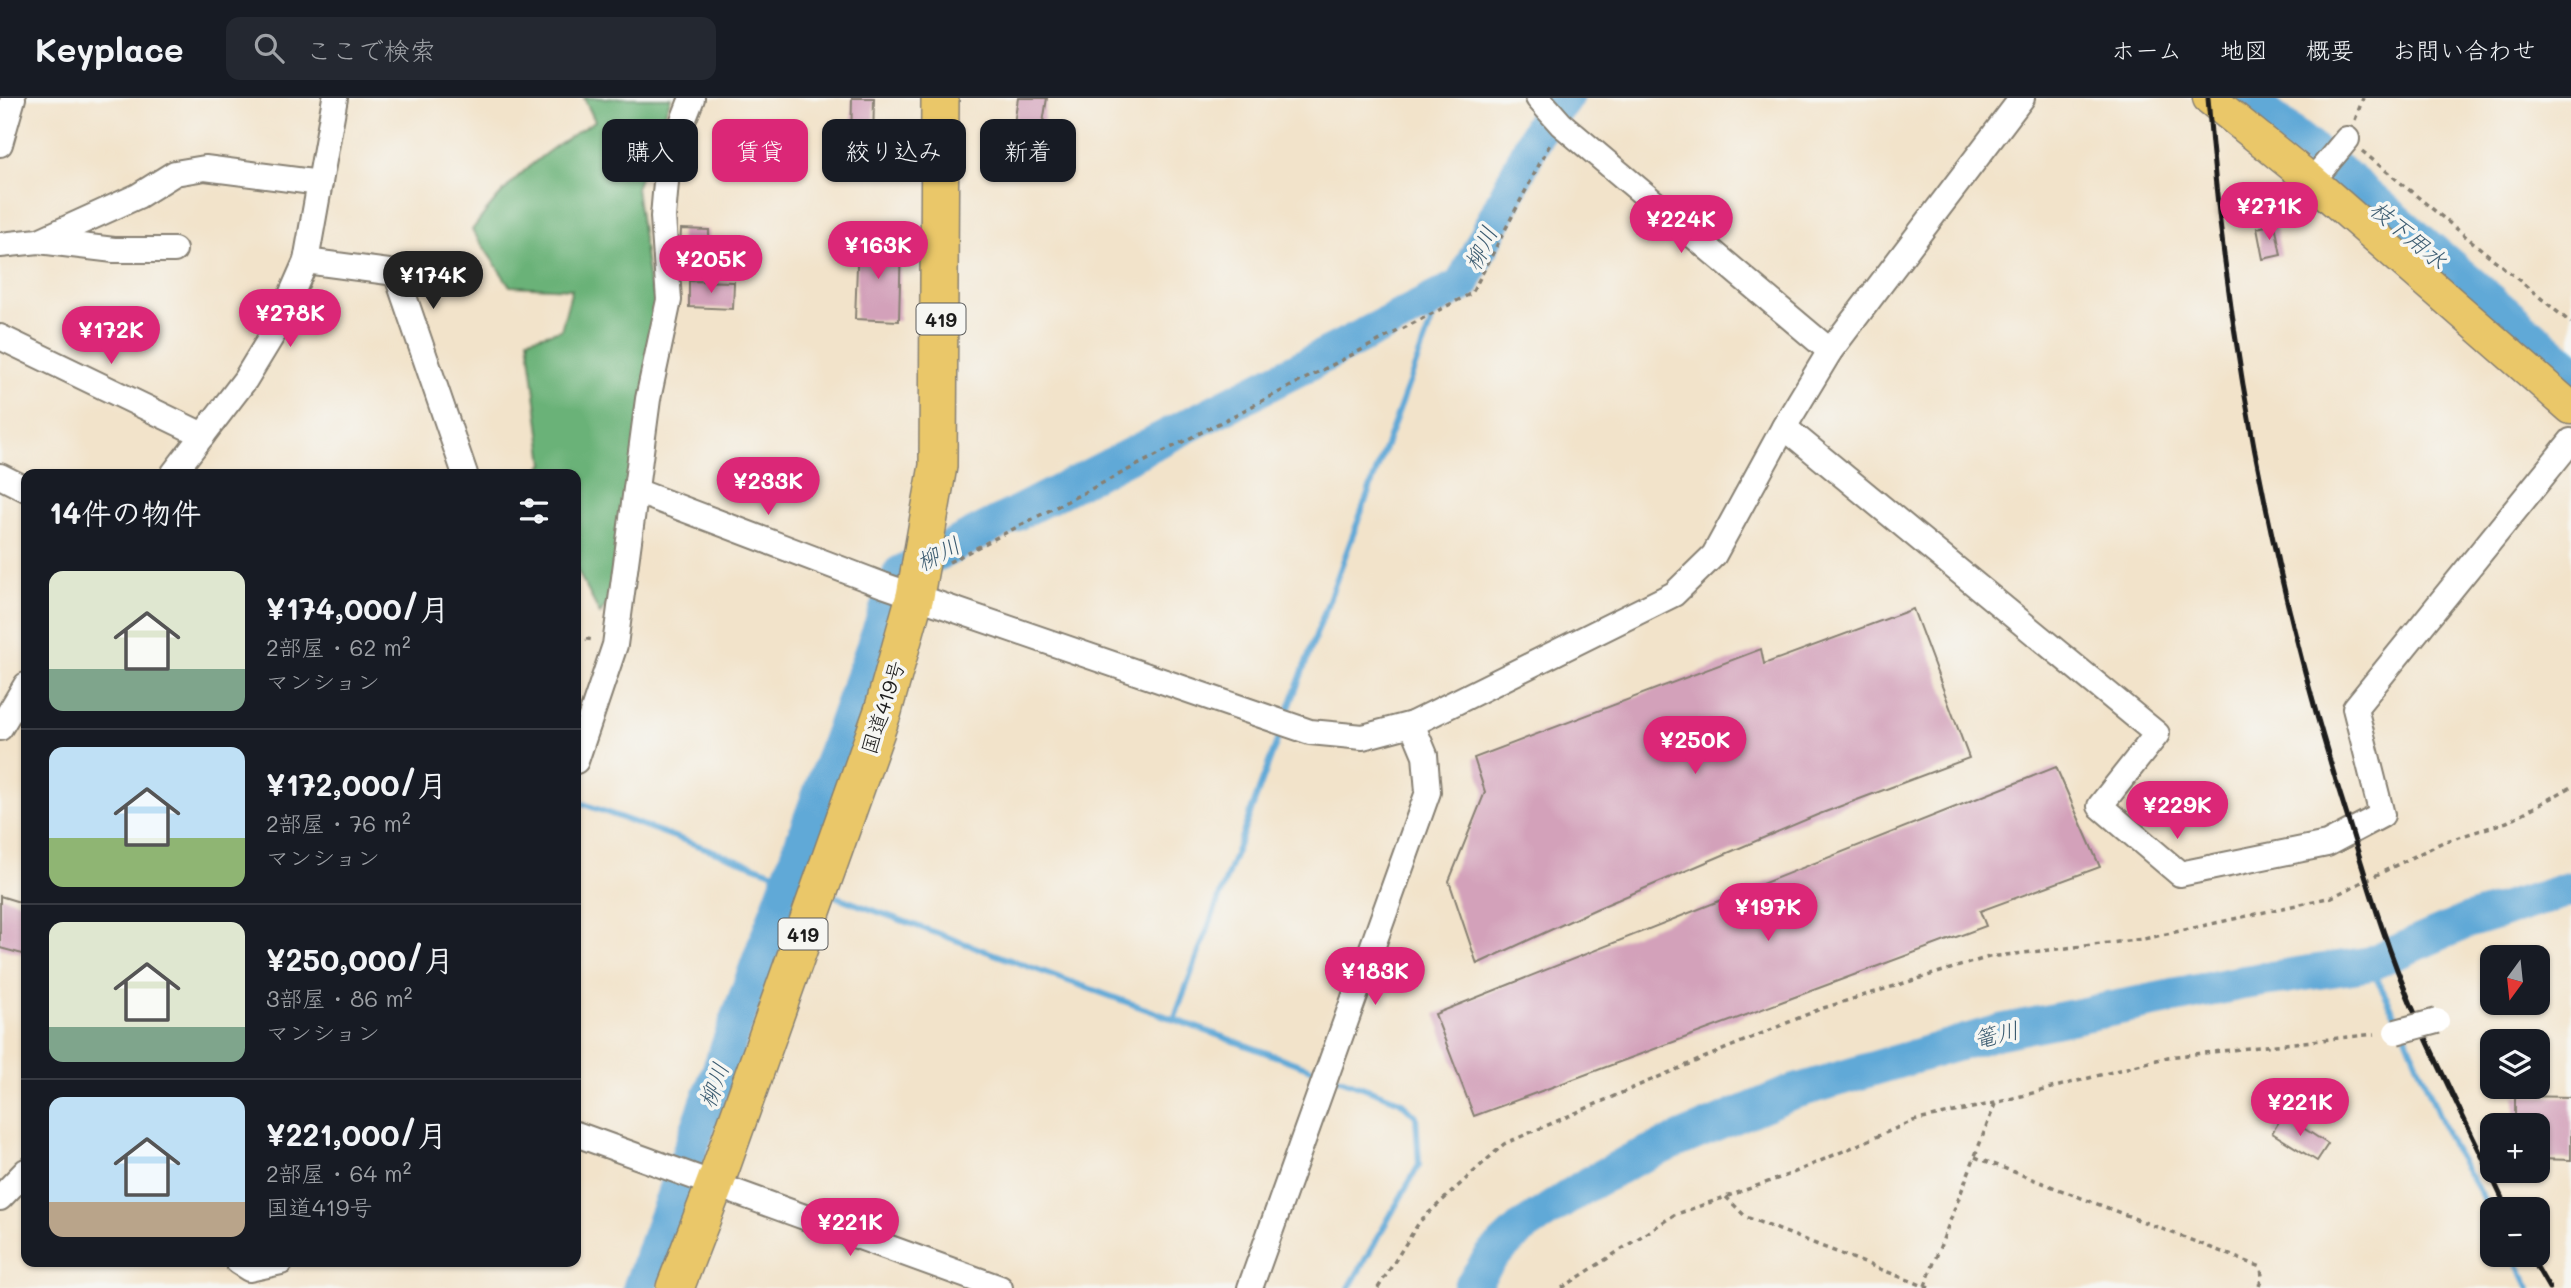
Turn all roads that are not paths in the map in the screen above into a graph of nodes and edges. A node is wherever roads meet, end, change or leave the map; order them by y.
1 (13, 98) edge
2 (335, 98) edge
3 (692, 98) edge
4 (940, 98) edge
5 (1538, 98) edge
6 (2022, 98) edge
7 (2209, 98) edge
8 (0, 144) edge
9 (2342, 144) road end
10 (2316, 177) junction
11 (320, 183) junction
12 (39, 241) junction
13 (0, 245) edge
14 (174, 250) dead end
15 (306, 261) junction
16 (0, 337) edge
17 (1830, 351) junction
18 (2571, 408) edge
19 (1784, 427) junction
20 (203, 435) junction
21 (2571, 441) edge
22 (177, 469) edge
23 (463, 469) edge
24 (0, 476) edge
25 (21, 486) edge
26 (636, 491) junction
27 (910, 586) junction
28 (21, 693) edge
29 (1412, 724) junction
30 (0, 728) edge
31 (581, 746) edge
32 (2437, 1021) dead end
33 (2396, 1032) road end
34 (581, 1136) edge
35 (21, 1176) edge
36 (706, 1181) junction
37 (0, 1198) edge
38 (675, 1288) edge
39 (1000, 1288) edge
40 (1250, 1288) edge

1 - 8 street
2 - 11 street
3 - 26 street
4 - 27 highway, 国道419号 / 419
5 - 17 street
6 - 17 street
7 - 10 main road
9 - 10 street
10 - 18 main road
11 - 12 street
11 - 15 street
12 - 13 street
12 - 14 street
15 - 20 street
15 - 23 street
16 - 20 street
17 - 19 street
19 - 21 street
19 - 29 street
20 - 22 street
24 - 25 street
26 - 27 street
26 - 31 street
27 - 29 street
27 - 36 highway, 国道419号 / 419
28 - 30 street
29 - 40 street
32 - 33 street, bridge
34 - 36 street
35 - 37 street
36 - 38 highway, 国道419号 / 419
36 - 39 street

